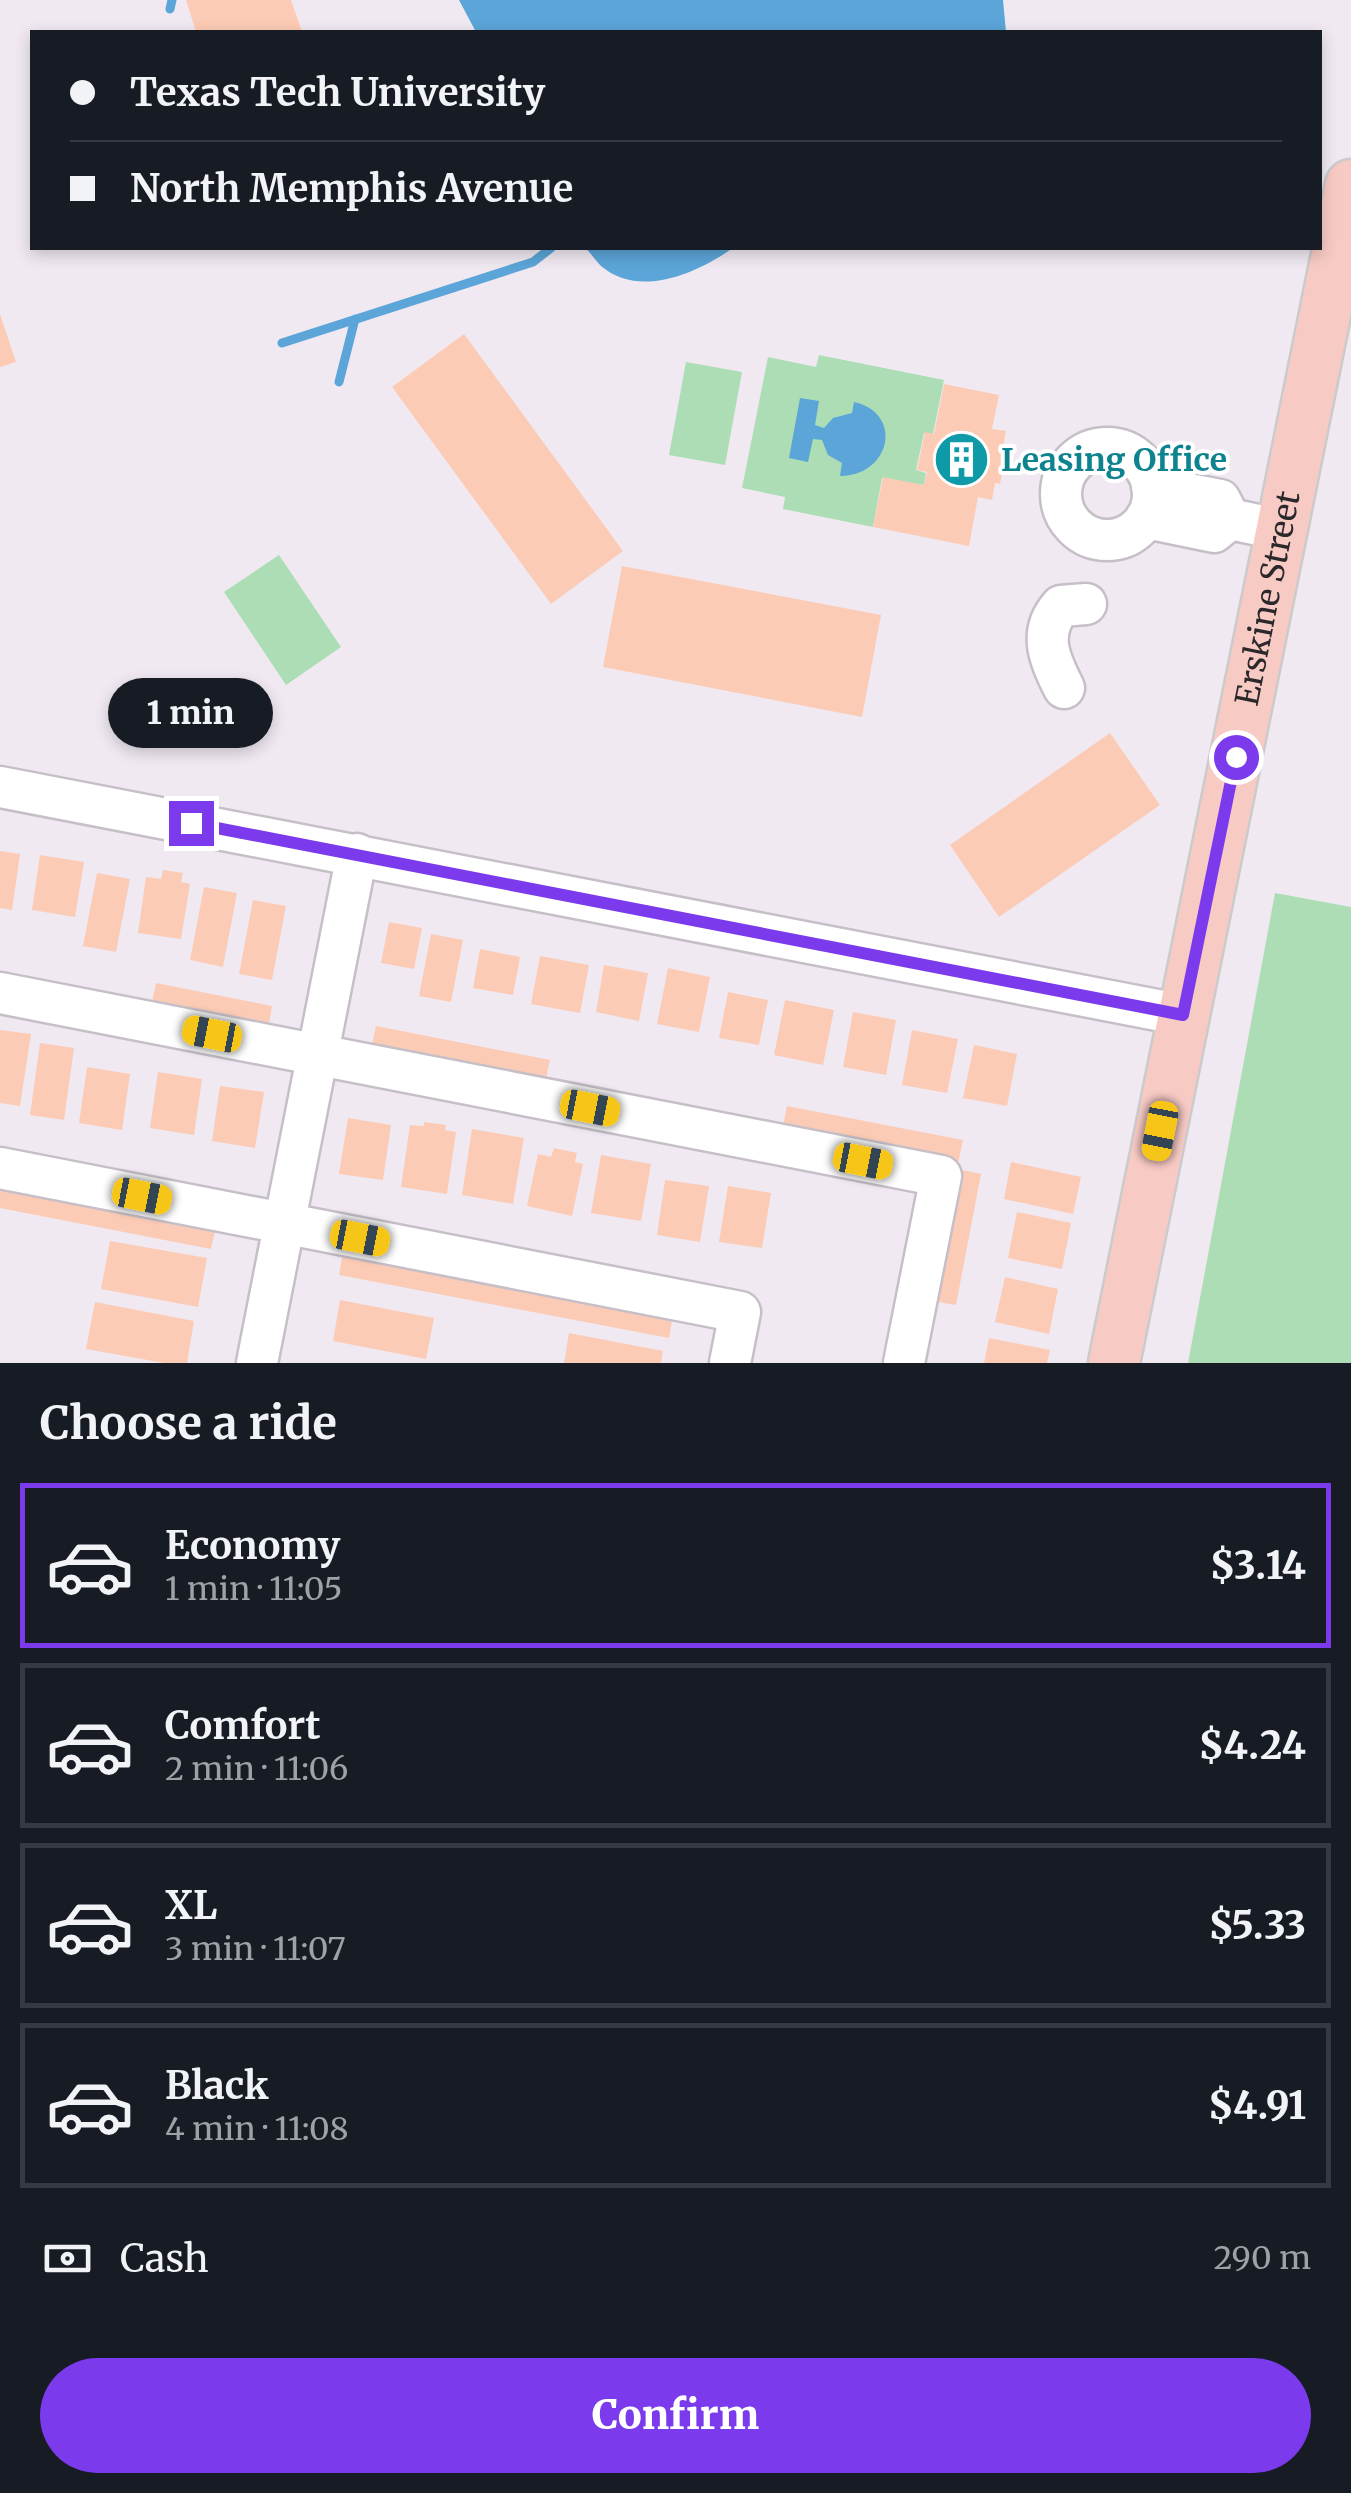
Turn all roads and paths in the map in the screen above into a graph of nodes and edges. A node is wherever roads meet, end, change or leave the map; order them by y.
1 (1351, 185) edge
2 (1149, 502) dead end
3 (1282, 530) junction
4 (1086, 604) dead end
5 (1064, 688) dead end
6 (0, 787) edge
7 (357, 854) junction
8 (0, 993) edge
9 (1183, 1015) junction
10 (317, 1055) junction
11 (0, 1168) edge
12 (284, 1223) junction
13 (257, 1363) edge
14 (730, 1363) edge
15 (904, 1363) edge
16 (1114, 1363) edge

1 - 3 main road, Erskine Street
2 - 3 street
3 - 9 main road, Erskine Street
4 - 5 street
6 - 7 street
7 - 9 street
7 - 10 street
8 - 10 street
9 - 16 main road, Erskine Street
10 - 12 street
10 - 15 street
11 - 12 street
12 - 13 street
12 - 14 street

